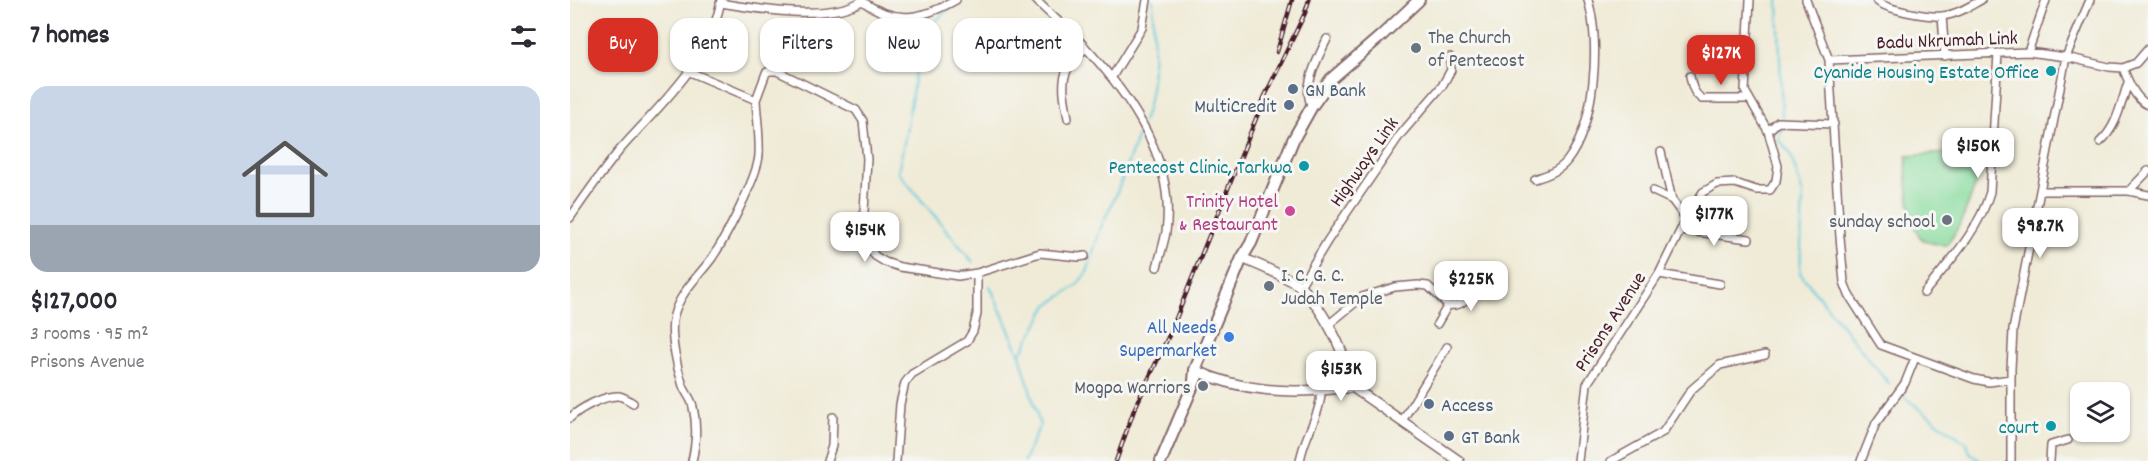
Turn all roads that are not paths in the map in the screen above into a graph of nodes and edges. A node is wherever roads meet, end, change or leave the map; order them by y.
1 (956, 0) edge
2 (1036, 0) edge
3 (1147, 0) edge
4 (1419, 0) edge
5 (1588, 0) edge
6 (1750, 0) edge
7 (1806, 0) edge
8 (1876, 0) edge
9 (1981, 0) edge
10 (2046, 0) edge
11 (2090, 0) edge
12 (721, 1) edge
13 (863, 1) edge
14 (1942, 16) junction
15 (718, 18) edge
16 (1327, 39) dead end
17 (1086, 48) junction
18 (2148, 49) edge
19 (2028, 52) junction
20 (1998, 53) junction
21 (1945, 56) junction
22 (1450, 57) dead end
23 (2066, 57) junction
24 (1829, 60) junction
25 (2123, 68) junction
26 (690, 72) joint
27 (1690, 76) dead end
28 (1112, 77) junction
29 (2128, 83) junction
30 (1749, 99) junction
31 (756, 100) junction
32 (2148, 105) edge
33 (1312, 106) junction
34 (1068, 118) dead end
35 (1834, 124) junction
36 (1768, 131) junction
37 (2100, 142) dead end
38 (1661, 152) dead end
39 (2148, 171) edge
40 (1535, 179) dead end
41 (1653, 191) dead end
42 (2041, 191) junction
43 (2129, 191) junction
44 (2148, 195) edge
45 (1672, 200) junction
46 (570, 218) edge
47 (1686, 219) junction
48 (1682, 230) junction
49 (1749, 239) dead end
50 (1085, 256) dead end
51 (1245, 259) junction
52 (1157, 267) dead end
53 (977, 273) junction
54 (1659, 274) junction
55 (1720, 284) dead end
56 (1473, 285) dead end
57 (1300, 286) junction
58 (1924, 294) dead end
59 (1448, 305) junction
60 (1437, 324) dead end
61 (1328, 325) junction
62 (1447, 346) dead end
63 (1765, 355) dead end
64 (1915, 358) junction
65 (1197, 374) junction
66 (2011, 379) junction
67 (1346, 387) junction
68 (1321, 391) junction
69 (633, 403) dead end
70 (833, 417) dead end
71 (570, 418) edge
72 (1402, 421) junction
73 (2068, 440) dead end
74 (692, 461) edge
75 (827, 461) edge
76 (896, 461) edge
77 (1161, 461) edge
78 (1300, 461) edge
79 (1459, 461) edge
80 (1578, 461) edge
81 (1611, 461) edge
82 (1861, 461) edge
83 (2011, 461) edge
84 (2050, 461) edge

1 - 13 street
2 - 17 street
3 - 28 street
4 - 33 main road
5 - 40 street
6 - 30 street, Prisons Avenue
7 - 24 street
8 - 14 street
9 - 14 street
10 - 19 street
11 - 23 street
12 - 13 street
12 - 15 street
14 - 21 street
16 - 33 street
17 - 28 street
17 - 34 street
18 - 25 street
19 - 20 street, Badu Nkrumah Link
19 - 23 street, Badu Nkrumah Link
20 - 21 street, Badu Nkrumah Link
20 - 58 street
21 - 24 street, Badu Nkrumah Link
22 - 57 street, Highways Link
23 - 25 street, Badu Nkrumah Link
23 - 42 street
24 - 35 street
25 - 29 street
26 - 31 street
26 - 46 street
27 - 30 street
28 - 52 street
29 - 32 street
29 - 37 street
30 - 36 street, Prisons Avenue
31 - 53 street
31 - 74 street
33 - 51 main road
35 - 36 street
35 - 64 street
36 - 47 street, Prisons Avenue
38 - 45 street
39 - 43 street
41 - 45 street
42 - 43 street
42 - 66 street
43 - 44 street
45 - 47 street
47 - 48 street, Prisons Avenue
48 - 49 street
48 - 54 street, Prisons Avenue
50 - 53 street
51 - 57 street
51 - 65 main road
53 - 76 street
54 - 55 street
54 - 80 street, Prisons Avenue
56 - 59 street
57 - 61 street
59 - 60 street
59 - 61 street
61 - 67 street
62 - 72 street
63 - 81 street
64 - 66 street
64 - 82 street
65 - 68 street
65 - 77 main road
66 - 83 street
67 - 68 street
67 - 72 street
68 - 78 street
69 - 71 street
70 - 75 street
72 - 79 street
73 - 84 street

